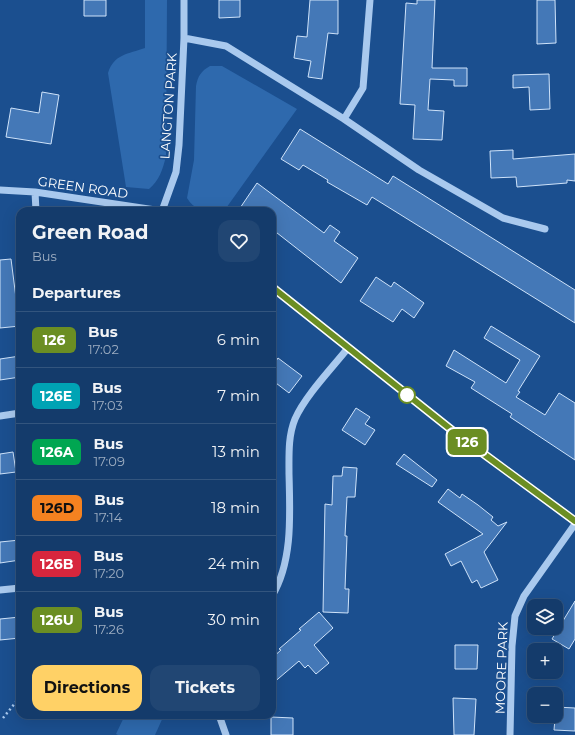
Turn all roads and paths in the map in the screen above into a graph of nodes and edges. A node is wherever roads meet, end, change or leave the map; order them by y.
1 (184, 0) edge
2 (370, 0) edge
3 (184, 38) junction
4 (344, 119) junction
5 (0, 190) edge
6 (35, 192) junction
7 (36, 207) edge
8 (135, 207) edge
9 (163, 207) edge
10 (545, 229) dead end
11 (276, 290) edge
12 (348, 348) junction
13 (16, 414) edge
14 (0, 416) edge
15 (575, 522) edge
16 (16, 588) edge
17 (276, 589) edge
18 (0, 590) edge
19 (16, 703) edge
20 (3, 718) dead end
21 (220, 719) edge
22 (226, 735) edge
23 (510, 735) edge

1 - 3 street, LANGTON PARK
2 - 4 street
3 - 4 street
3 - 9 street, LANGTON PARK
4 - 10 street
5 - 6 street, GREEN ROAD
6 - 7 street
6 - 8 street, GREEN ROAD
11 - 12 street
12 - 15 street
12 - 17 street
13 - 14 street
15 - 23 street, MOORE PARK
16 - 18 street
19 - 20 path
21 - 22 street

